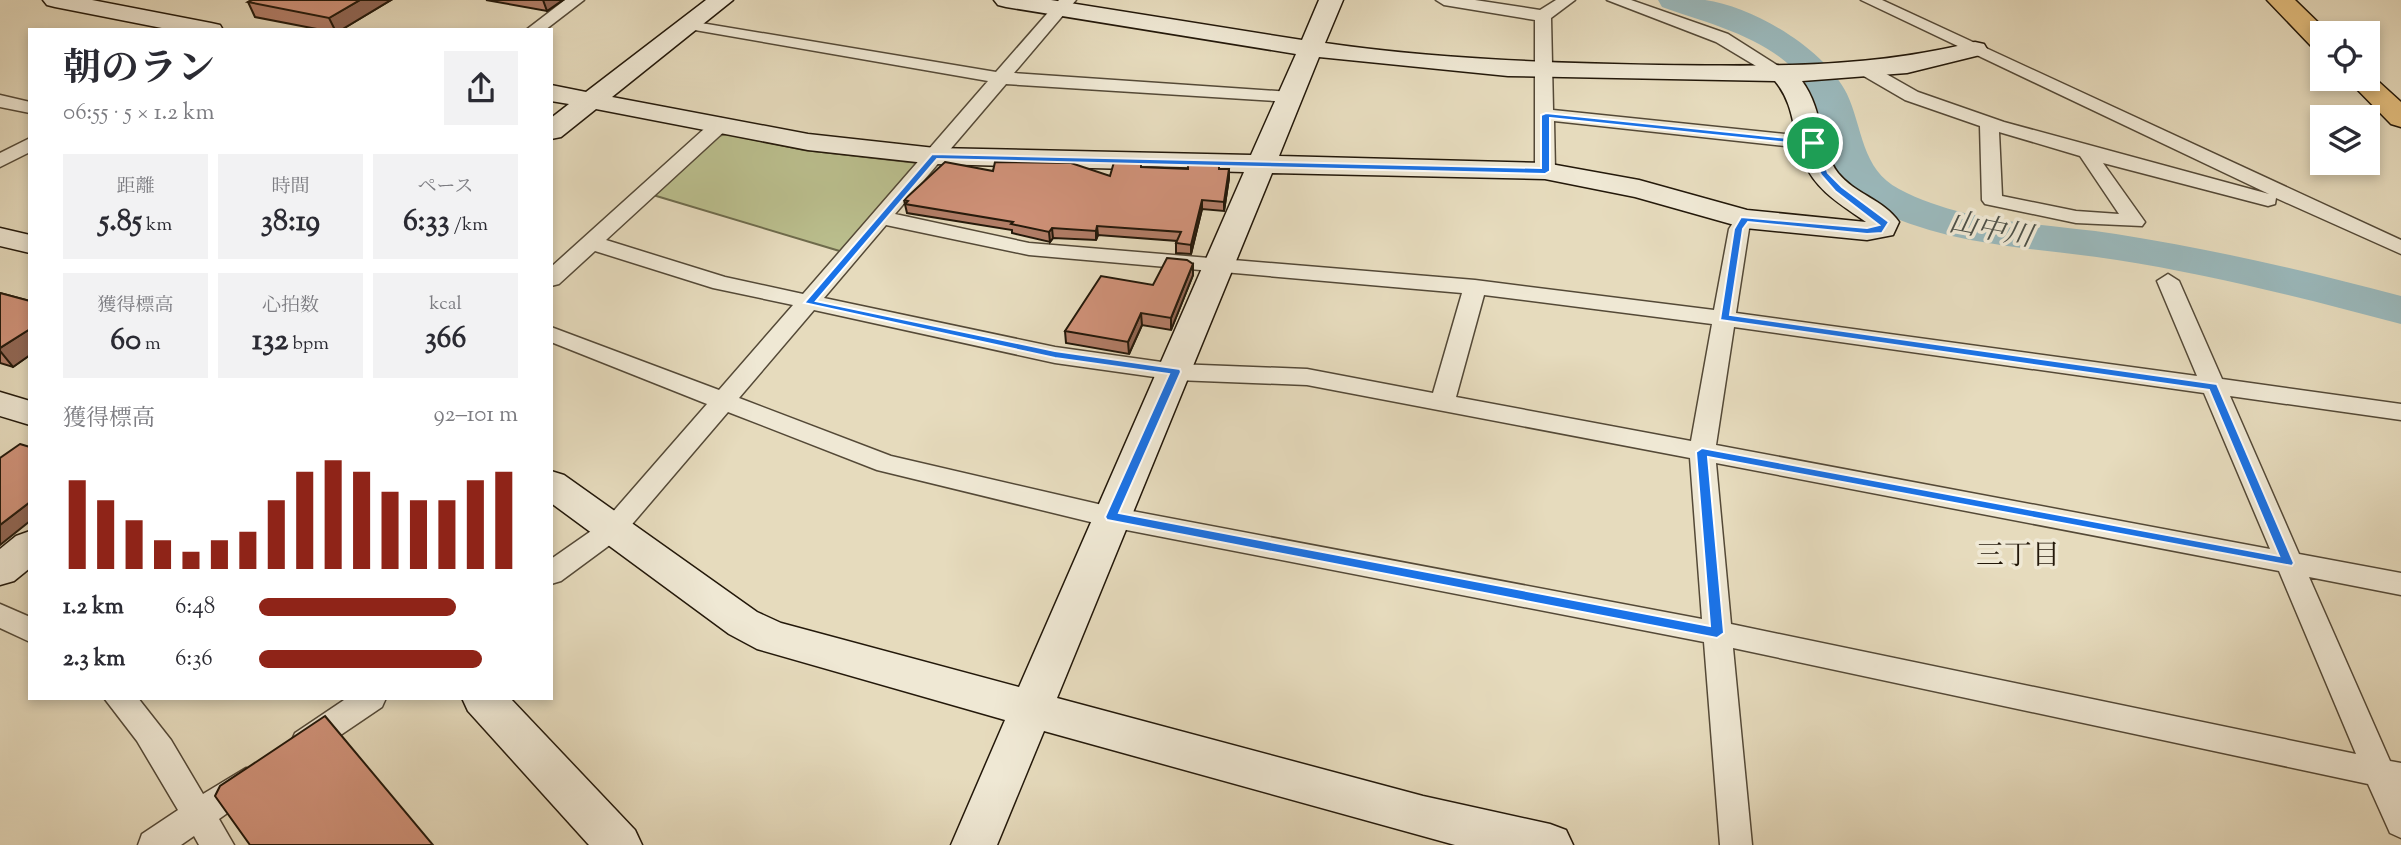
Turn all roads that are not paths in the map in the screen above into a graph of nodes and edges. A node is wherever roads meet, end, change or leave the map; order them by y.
1 (55, 0) edge
2 (576, 0) edge
3 (721, 0) edge
4 (1006, 0) edge
5 (1331, 0) edge
6 (1444, 0) edge
7 (1567, 0) edge
8 (1615, 0) edge
9 (2280, 0) edge
10 (2300, 0) edge
11 (1871, 1) edge
12 (1064, 4) edge
13 (1543, 16) junction
14 (2322, 21) edge
15 (689, 24) junction
16 (201, 28) edge
17 (537, 28) edge
18 (2310, 29) edge
19 (1312, 48) junction
20 (1975, 49) junction
21 (1546, 69) junction
22 (1868, 71) junction
23 (1782, 74) junction
24 (2380, 75) edge
25 (1001, 78) junction
26 (2373, 91) edge
27 (553, 93) edge
28 (2401, 95) edge
29 (1291, 97) junction
30 (591, 100) junction
31 (0, 101) edge
32 (28, 108) edge
33 (1546, 115) junction
34 (2401, 118) edge
35 (721, 124) junction
36 (1989, 124) junction
37 (553, 129) edge
38 (1813, 143) junction
39 (28, 145) edge
40 (2087, 152) junction
41 (935, 156) junction
42 (0, 161) edge
43 (1262, 164) junction
44 (1545, 171) junction
45 (2317, 208) junction
46 (883, 218) junction
47 (1745, 219) junction
48 (0, 237) edge
49 (592, 243) junction
50 (28, 244) edge
51 (2401, 248) edge
52 (1222, 264) junction
53 (553, 277) edge
54 (2168, 281) dead end
55 (1475, 287) junction
56 (809, 303) junction
57 (1724, 318) junction
58 (553, 335) edge
59 (1176, 372) junction
60 (2213, 387) junction
61 (724, 403) junction
62 (1442, 403) junction
63 (0, 404) edge
64 (28, 412) edge
65 (2401, 412) edge
66 (1702, 452) junction
67 (553, 485) edge
68 (1111, 517) junction
69 (613, 529) junction
70 (28, 548) edge
71 (2288, 563) junction
72 (0, 570) edge
73 (553, 572) edge
74 (2401, 584) edge
75 (0, 615) edge
76 (28, 630) edge
77 (1717, 633) junction
78 (120, 700) edge
79 (368, 700) edge
80 (485, 700) edge
81 (1032, 710) junction
82 (2390, 775) edge
83 (197, 816) junction
84 (2401, 823) edge
85 (154, 845) edge
86 (218, 845) edge
87 (620, 845) edge
88 (974, 845) edge
89 (1550, 845) edge
90 (1736, 845) edge

1 - 16 street
2 - 17 street
3 - 15 street
4 - 12 street
5 - 19 street
6 - 13 street
7 - 13 street
8 - 23 street
9 - 18 highway
10 - 14 highway
11 - 20 street
12 - 19 street
12 - 25 street
13 - 21 street
15 - 25 street
15 - 30 street
19 - 21 street
19 - 29 street
20 - 22 street
20 - 45 street
21 - 23 street
21 - 33 street
22 - 23 street
22 - 36 street
23 - 38 street
24 - 28 highway
25 - 29 street
25 - 41 street
26 - 34 highway
27 - 30 street
29 - 43 street
30 - 35 street
30 - 37 street
31 - 32 street
33 - 38 street
33 - 44 street
35 - 41 street
35 - 49 street
36 - 40 street
36 - 40 street
38 - 47 street
39 - 42 street
40 - 45 street
41 - 43 street
41 - 46 street
43 - 44 street
43 - 52 street
44 - 47 street
45 - 51 street
46 - 52 street
46 - 56 street
47 - 57 street
48 - 50 street
49 - 53 street
49 - 56 street
52 - 55 street
52 - 59 street
54 - 60 street
55 - 57 street
55 - 62 street
56 - 59 street
56 - 61 street
57 - 60 street
57 - 66 street
58 - 61 street
59 - 62 street
59 - 68 street
60 - 65 street
60 - 71 street
61 - 68 street
61 - 69 street
62 - 66 street
63 - 64 street
66 - 71 street
66 - 77 street
67 - 69 street
68 - 77 street
68 - 81 street
69 - 73 street
69 - 81 street
70 - 72 street
71 - 74 street
71 - 82 street
75 - 76 street
77 - 82 street
77 - 90 street
78 - 83 street
79 - 83 street
80 - 87 street
81 - 88 street
81 - 89 street
82 - 84 street
83 - 85 street
83 - 86 street

